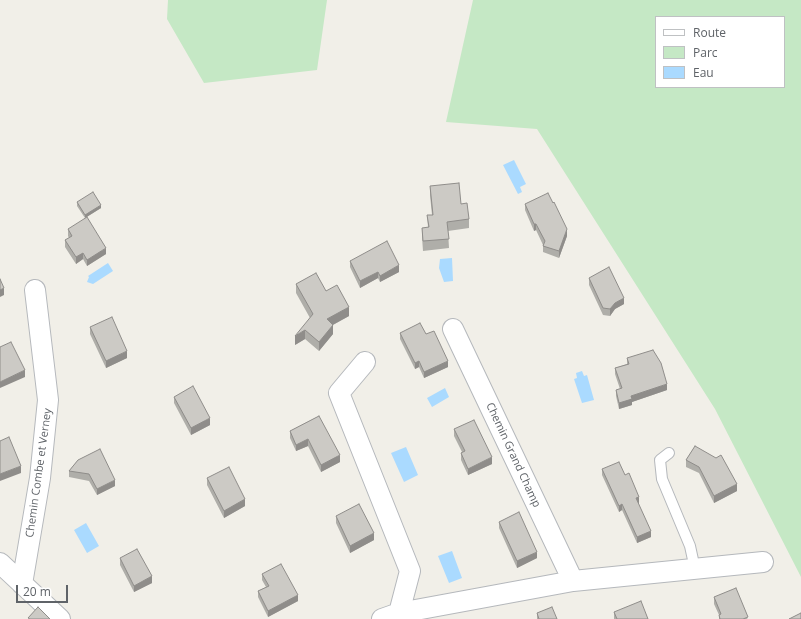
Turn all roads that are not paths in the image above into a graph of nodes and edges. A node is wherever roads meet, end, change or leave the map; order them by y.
1 (35, 290) dead end
2 (453, 329) dead end
3 (365, 362) dead end
4 (669, 452) dead end
5 (763, 562) dead end
6 (0, 563) edge
7 (695, 569) junction
8 (573, 581) junction
9 (22, 584) junction
10 (399, 617) edge
11 (60, 619) edge

1 - 9 street, Chemin Combe et Verney
2 - 8 street, Chemin Grand Champ
3 - 10 street
4 - 7 lane
5 - 7 street
6 - 9 street
7 - 8 street
8 - 10 street
9 - 11 street

